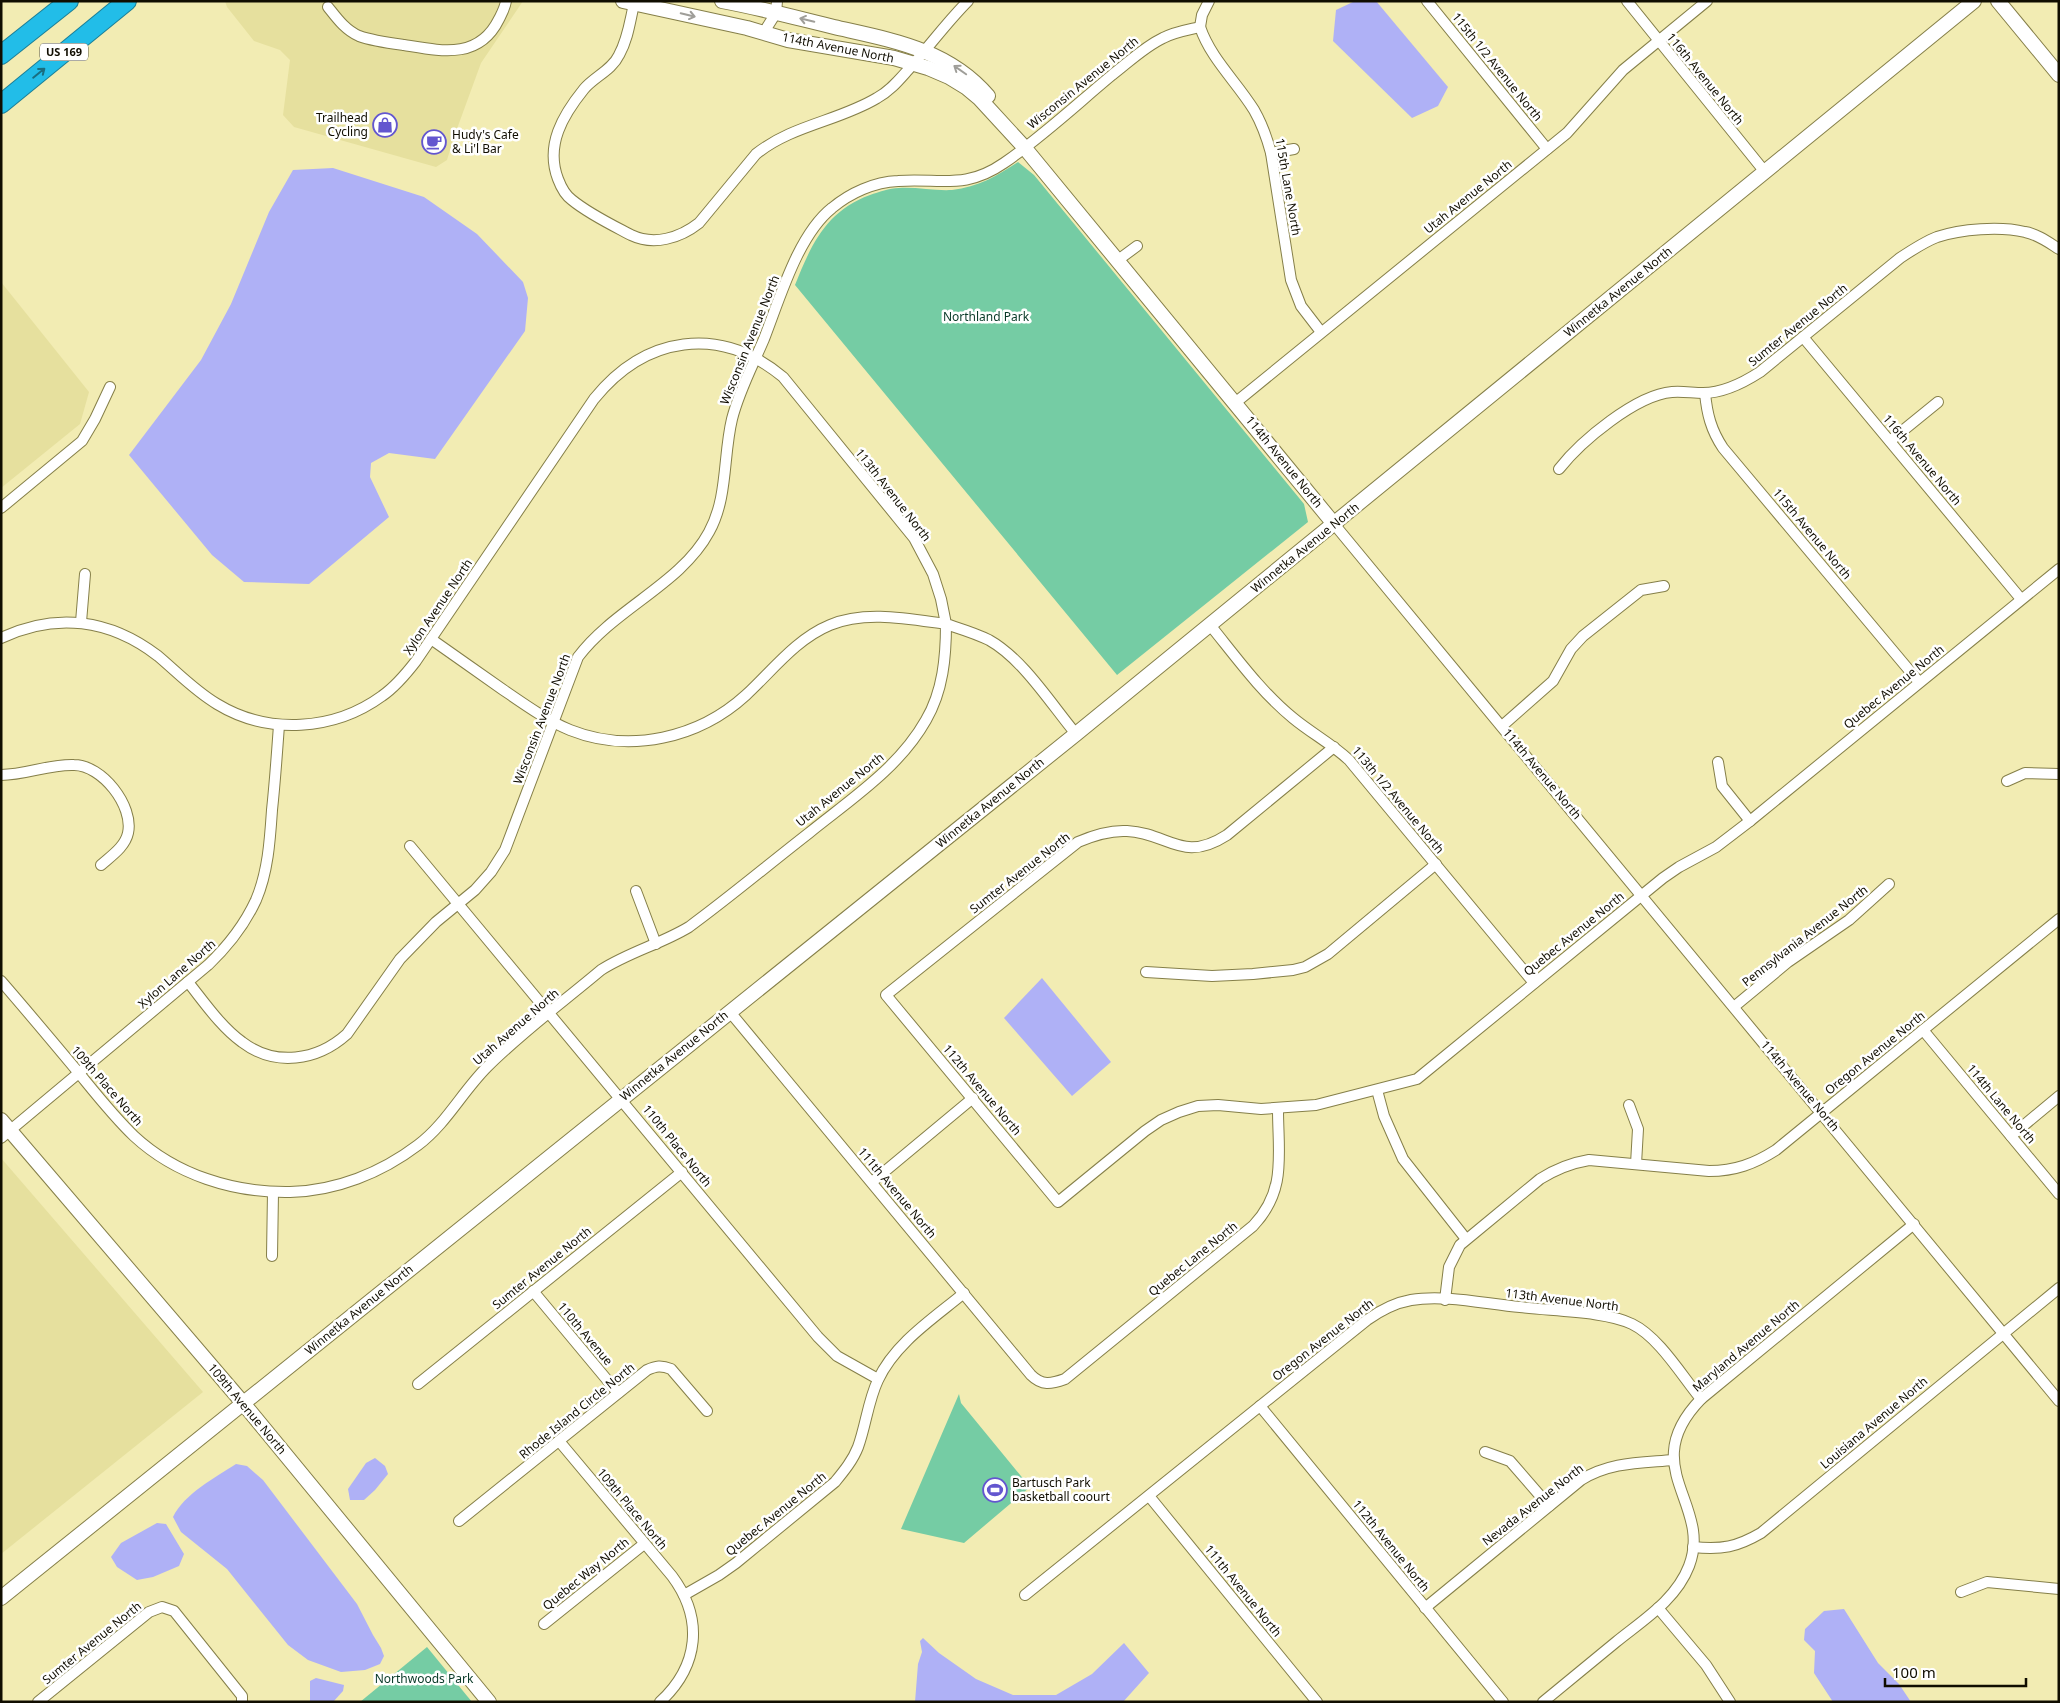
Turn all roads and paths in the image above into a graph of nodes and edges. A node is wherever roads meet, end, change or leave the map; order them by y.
1 (69, 1) edge
2 (127, 1) edge
3 (722, 1) edge
4 (968, 1) edge
5 (1209, 1) edge
6 (1427, 1) edge
7 (1627, 1) edge
8 (1707, 1) edge
9 (1974, 1) edge
10 (1998, 1) edge
11 (508, 3) edge
12 (629, 3) edge
13 (769, 6) edge
14 (328, 7) dead end
15 (1200, 27) junction
16 (764, 32) junction
17 (1659, 41) junction
18 (926, 50) junction
19 (1, 55) edge
20 (914, 63) junction
21 (2059, 75) edge
22 (1, 104) edge
23 (1024, 147) junction
24 (1294, 149) dead end
25 (1547, 149) junction
26 (1272, 153) junction
27 (1765, 172) junction
28 (1137, 246) dead end
29 (2059, 249) edge
30 (1118, 260) junction
31 (1321, 332) junction
32 (1803, 337) junction
33 (756, 358) junction
34 (110, 387) dead end
35 (1705, 393) junction
36 (1938, 402) dead end
37 (1235, 403) junction
38 (1890, 441) junction
39 (1559, 469) dead end
40 (1, 508) edge
41 (1334, 524) junction
42 (2059, 569) edge
43 (85, 574) dead end
44 (1664, 586) dead end
45 (2021, 599) junction
46 (81, 622) junction
47 (946, 624) junction
48 (1210, 625) junction
49 (1, 638) edge
50 (431, 639) junction
51 (1919, 682) junction
52 (554, 722) junction
53 (279, 725) junction
54 (1502, 726) junction
55 (1076, 734) junction
56 (1334, 746) junction
57 (1718, 762) dead end
58 (2059, 774) edge
59 (1, 775) edge
60 (2007, 781) dead end
61 (1750, 821) junction
62 (410, 846) dead end
63 (1436, 864) junction
64 (101, 865) dead end
65 (1889, 884) dead end
66 (636, 891) dead end
67 (1642, 895) junction
68 (458, 903) junction
69 (2059, 919) edge
70 (656, 944) junction
71 (1146, 972) dead end
72 (1, 981) edge
73 (188, 982) junction
74 (1534, 983) junction
75 (886, 995) joint
76 (1734, 1006) junction
77 (730, 1012) junction
78 (550, 1013) junction
79 (1923, 1030) junction
80 (79, 1074) junction
81 (1377, 1090) junction
82 (2059, 1096) edge
83 (622, 1098) junction
84 (973, 1098) junction
85 (1629, 1105) dead end
86 (1278, 1109) junction
87 (1822, 1112) junction
88 (1, 1120) edge
89 (6, 1135) edge
90 (2011, 1136) junction
91 (1636, 1164) junction
92 (682, 1172) junction
93 (872, 1182) junction
94 (273, 1192) junction
95 (2059, 1194) edge
96 (1058, 1202) joint
97 (1914, 1224) junction
98 (1466, 1239) junction
99 (272, 1256) dead end
100 (2059, 1288) edge
101 (533, 1291) junction
102 (964, 1293) junction
103 (1446, 1300) junction
104 (2003, 1333) junction
105 (878, 1379) junction
106 (418, 1384) dead end
107 (1048, 1384) joint
108 (618, 1393) junction
109 (1701, 1399) junction
110 (2059, 1401) edge
111 (243, 1402) junction
112 (1260, 1406) junction
113 (707, 1411) dead end
114 (559, 1441) junction
115 (1486, 1452) dead end
116 (1673, 1460) junction
117 (1149, 1496) junction
118 (1549, 1506) junction
119 (459, 1521) dead end
120 (644, 1544) junction
121 (1693, 1547) junction
122 (2059, 1589) edge
123 (1961, 1592) dead end
124 (684, 1594) junction
125 (1026, 1595) dead end
126 (1, 1598) edge
127 (1425, 1608) junction
128 (1658, 1608) junction
129 (544, 1624) dead end
130 (242, 1699) edge
131 (38, 1702) edge
132 (489, 1702) edge
133 (660, 1702) edge
134 (1317, 1702) edge
135 (1503, 1702) edge
136 (1543, 1702) edge
137 (1730, 1702) edge

1 - 19 highway, US 169
22 -> 2 highway, US 169
3 - 13 street, 114th Avenue North
4 - 18 street
5 - 15 street
6 - 25 street, 115th 1/2 Avenue North
7 - 17 street, 116th Avenue North
8 - 17 street, Utah Avenue North
9 - 27 street, Winnetka Avenue North
10 - 21 street
11 - 14 street
12 -> 16 street, 114th Avenue North
12 - 20 street
13 - 16 street
18 -> 13 street, 114th Avenue North
15 - 23 street, Wisconsin Avenue North
15 - 26 street, 115th Lane North
16 - 20 street, 114th Avenue North
17 - 25 street, Utah Avenue North
17 - 27 street, 116th Avenue North
18 - 20 street
23 -> 18 street, 114th Avenue North
20 - 23 street, 114th Avenue North
23 - 30 street, 114th Avenue North
23 - 33 street, Wisconsin Avenue North
24 - 26 street
25 - 31 street, Utah Avenue North
26 - 31 street, 115th Lane North
27 - 41 street, Winnetka Avenue North
28 - 30 street
29 - 32 street, Sumter Avenue North
30 - 37 street, 114th Avenue North
31 - 37 street, Utah Avenue North
32 - 35 street, Sumter Avenue North
32 - 38 street, 116th Avenue North
33 - 47 street, 113th Avenue North
33 - 50 street, Xylon Avenue North
33 - 52 street, Wisconsin Avenue North
34 - 40 street
35 - 39 street, Sumter Avenue North
35 - 51 street, 115th Avenue North
36 - 38 street
37 - 41 street, 114th Avenue North
38 - 45 street, 116th Avenue North
41 - 48 street, Winnetka Avenue North
41 - 54 street, 114th Avenue North
42 - 45 street, Quebec Avenue North
43 - 46 street
44 - 54 street
45 - 51 street, Quebec Avenue North
46 - 49 street, Xylon Avenue North
46 - 53 street, Xylon Avenue North
47 - 52 street
47 - 55 street
47 - 70 street, Utah Avenue North
48 - 55 street, Winnetka Avenue North
48 - 56 street, 113th 1/2 Avenue North
50 - 52 street
50 - 53 street, Xylon Avenue North
51 - 61 street, Quebec Avenue North
52 - 68 street, Wisconsin Avenue North
53 - 73 street, Xylon Lane North
54 - 67 street, 114th Avenue North
55 - 77 street, Winnetka Avenue North
56 - 63 street, 113th 1/2 Avenue North
56 - 75 street, Sumter Avenue North
57 - 61 street
58 - 60 street
59 - 64 street
61 - 67 street, Quebec Avenue North
62 - 68 street, 110th Place North
63 - 71 street
63 - 74 street, 113th 1/2 Avenue North
65 - 76 street, Pennsylvania Avenue North
66 - 70 street
67 - 74 street, Quebec Avenue North
67 - 76 street, 114th Avenue North
68 - 73 street, Wisconsin Avenue North
68 - 78 street, 110th Place North
69 - 79 street, Oregon Avenue North
70 - 78 street, Utah Avenue North
72 - 80 street, 109th Place North
73 - 80 street, Xylon Lane North
74 - 81 street, Quebec Avenue North
75 - 84 street, 112th Avenue North
76 - 87 street, 114th Avenue North
77 - 83 street, Winnetka Avenue North
77 - 93 street, 111th Avenue North
78 - 83 street, 110th Place North
78 - 94 street, Utah Avenue North
79 - 87 street, Oregon Avenue North
79 - 90 street, 114th Lane North
80 - 89 street, Xylon Lane North
80 - 94 street, 109th Place North
81 - 86 street, Quebec Avenue North
81 - 98 street
82 - 90 street
83 - 92 street, 110th Place North
83 - 111 street, Winnetka Avenue North
84 - 93 street
84 - 96 street, 112th Avenue North
85 - 91 street
86 - 96 street, Quebec Avenue North
86 - 107 street, Quebec Lane North
87 - 91 street, Oregon Avenue North
87 - 97 street, 114th Avenue North
88 - 89 street, 109th Avenue North
89 - 111 street, 109th Avenue North
90 - 95 street, 114th Lane North
91 - 98 street, Oregon Avenue North
92 - 101 street, Sumter Avenue North
92 - 105 street, 110th Place North
93 - 102 street, 111th Avenue North
94 - 99 street
97 - 104 street, 114th Avenue North
97 - 109 street, Maryland Avenue North
98 - 103 street, Oregon Avenue North
100 - 104 street, Louisiana Avenue North
101 - 106 street, Sumter Avenue North
101 - 108 street, 110th Avenue
102 - 105 street, Quebec Avenue North
102 - 107 street, 111th Avenue North
103 - 109 street, 113th Avenue North
103 - 112 street, Oregon Avenue North
104 - 110 street, 114th Avenue North
104 - 121 street, Louisiana Avenue North
105 - 124 street, Quebec Avenue North
108 - 113 street, Rhode Island Circle North
108 - 114 street, Rhode Island Circle North
109 - 116 street, Maryland Avenue North
111 - 126 street, Winnetka Avenue North
111 - 132 street, 109th Avenue North
112 - 117 street, Oregon Avenue North
112 - 127 street, 112th Avenue North
114 - 119 street, Rhode Island Circle North
114 - 120 street, 109th Place North
115 - 118 street
116 - 118 street, Nevada Avenue North
116 - 121 street, Maryland Avenue North
117 - 125 street, Oregon Avenue North
117 - 134 street, 111th Avenue North
118 - 127 street, Nevada Avenue North
120 - 124 street, 109th Place North
120 - 129 street, Quebec Way North
121 - 128 street, Maryland Avenue North
122 - 123 street
124 - 133 street
127 - 135 street, 112th Avenue North
128 - 136 street, Maryland Avenue North
128 - 137 street
130 - 131 street, Sumter Avenue North

